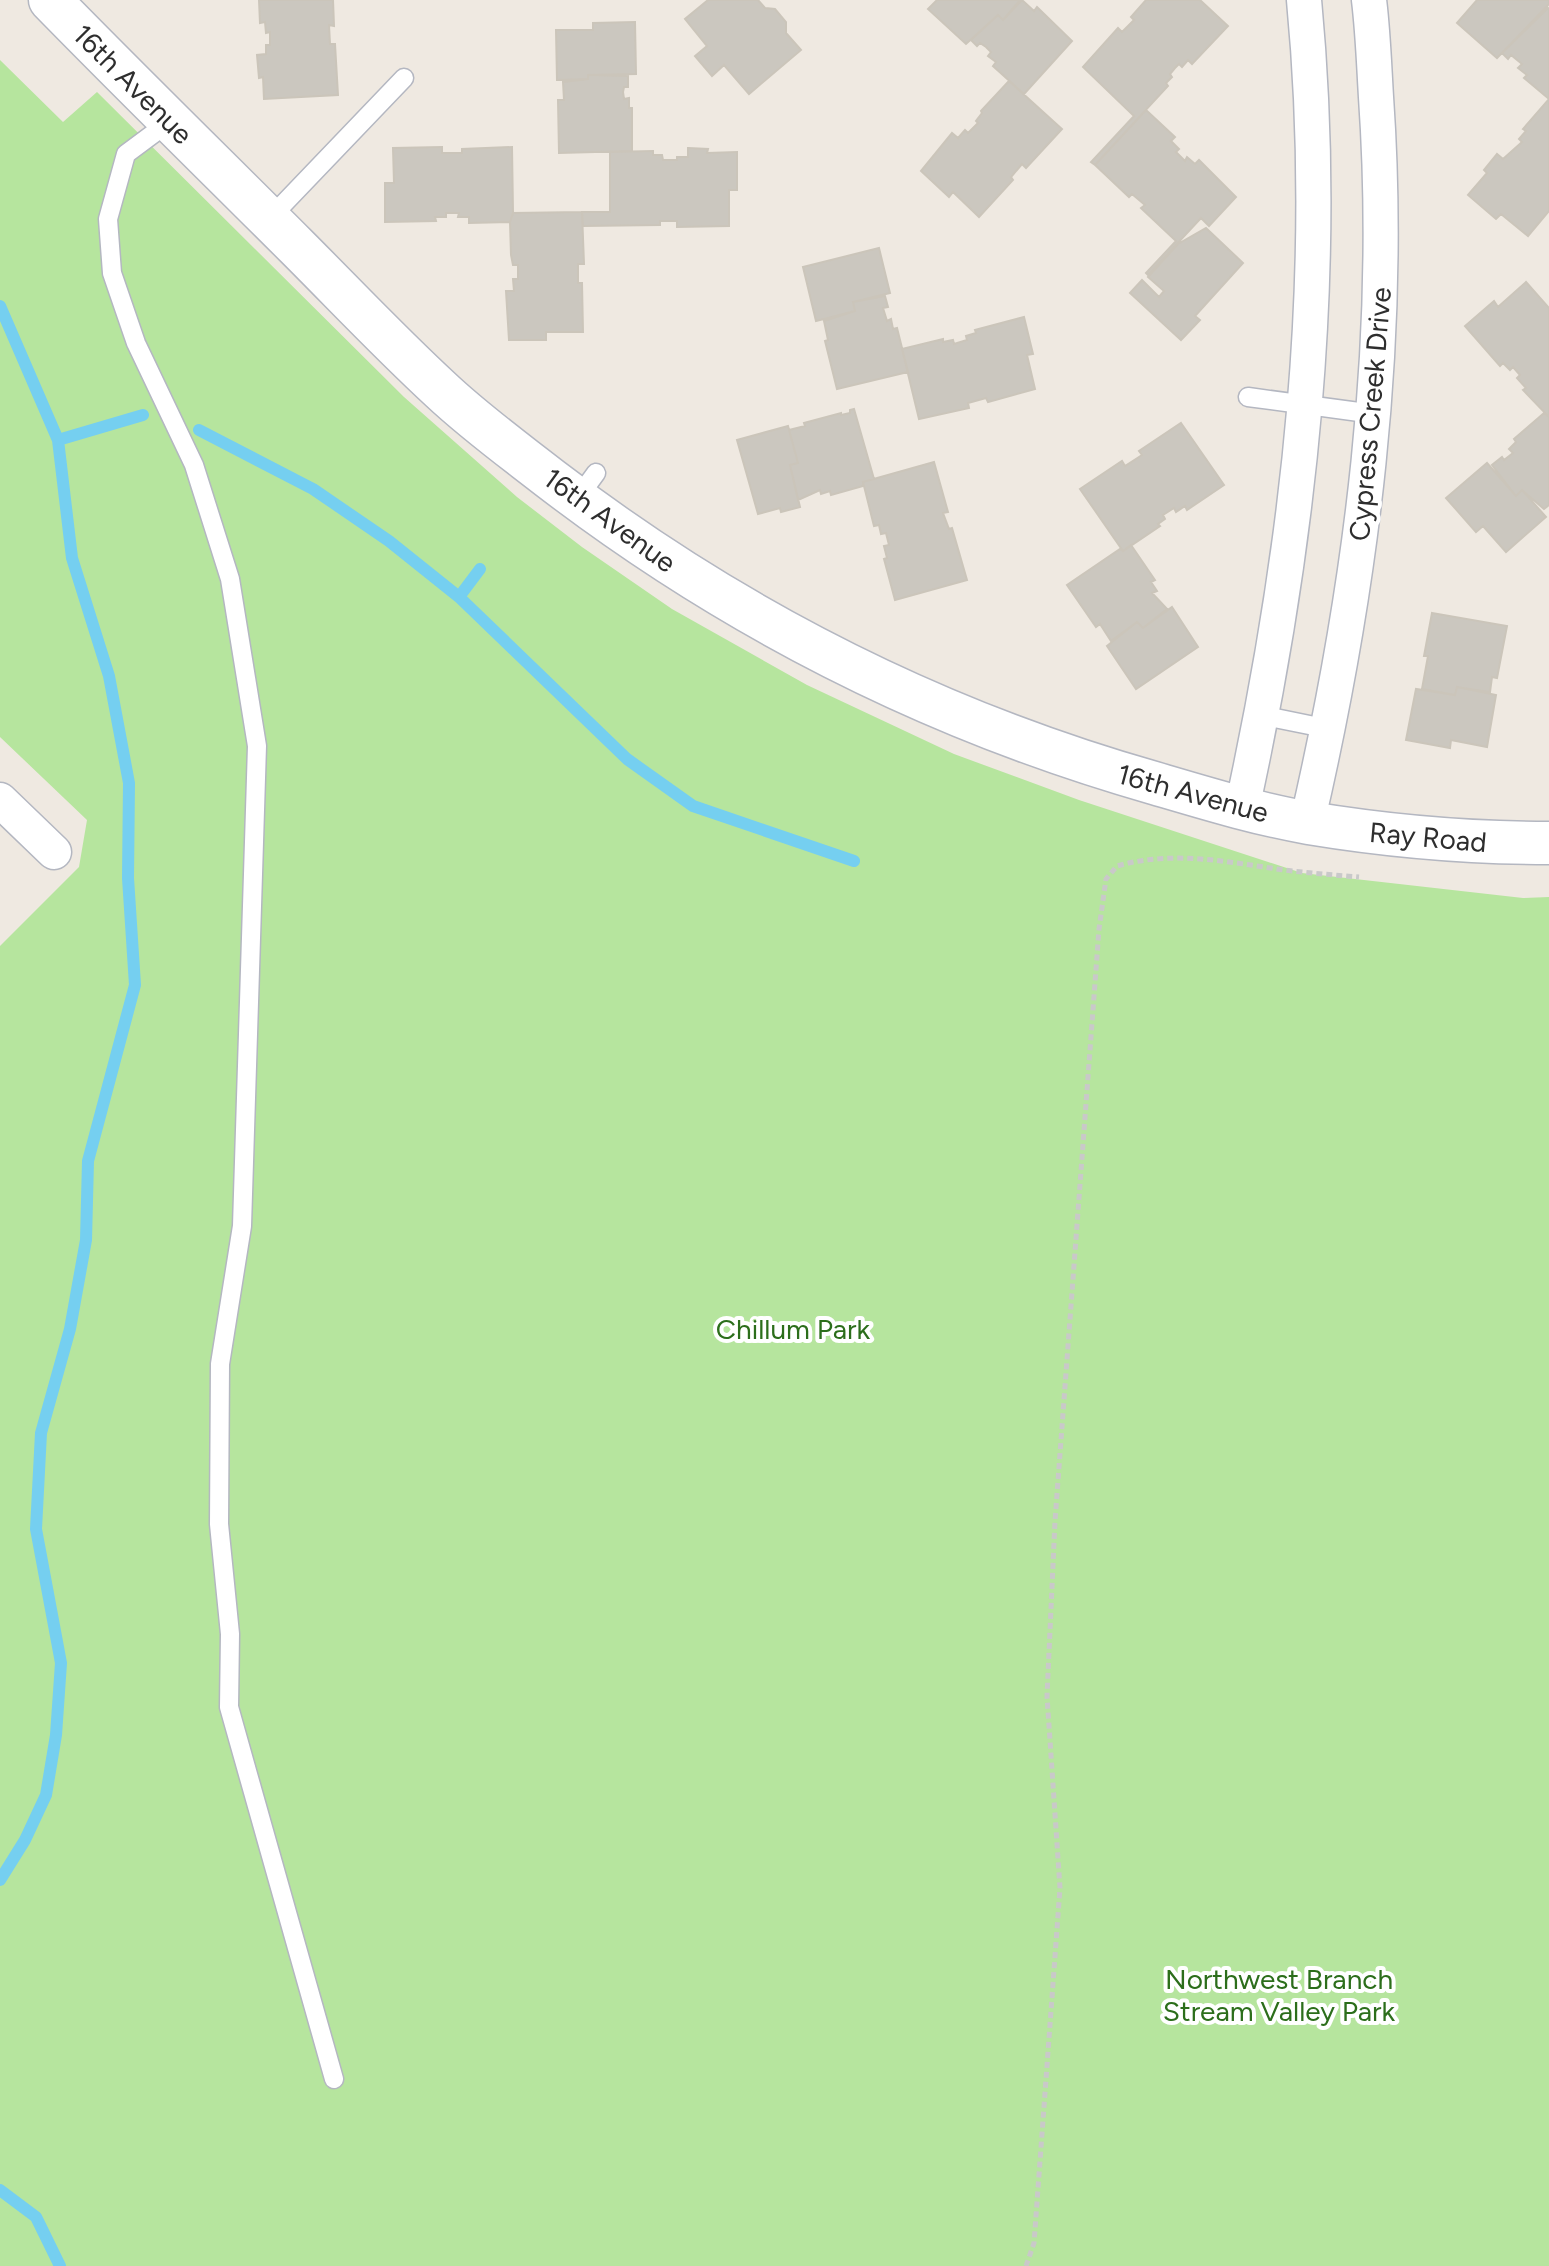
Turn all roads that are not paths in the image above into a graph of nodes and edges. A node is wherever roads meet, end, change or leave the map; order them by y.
1 (50, 0) edge
2 (1304, 0) edge
3 (1369, 0) edge
4 (404, 78) dead end
5 (169, 122) junction
6 (269, 219) junction
7 (1248, 397) dead end
8 (1306, 403) junction
9 (1374, 414) junction
10 (1260, 715) junction
11 (1329, 729) junction
12 (0, 800) edge
13 (1242, 808) junction
14 (1307, 823) junction
15 (1549, 843) edge
16 (54, 852) dead end
17 (334, 2079) dead end

1 - 5 street, 16th Avenue
2 - 8 street
3 - 9 street, Cypress Creek Drive
4 - 6 lane
5 - 6 street, 16th Avenue
5 - 17 lane
6 - 13 street, 16th Avenue
7 - 8 lane
8 - 9 lane
8 - 10 street
9 - 11 street, Cypress Creek Drive
10 - 11 lane
10 - 13 street
11 - 14 street, Cypress Creek Drive
12 - 16 street
13 - 14 street, 16th Avenue
14 - 15 street, Ray Road

